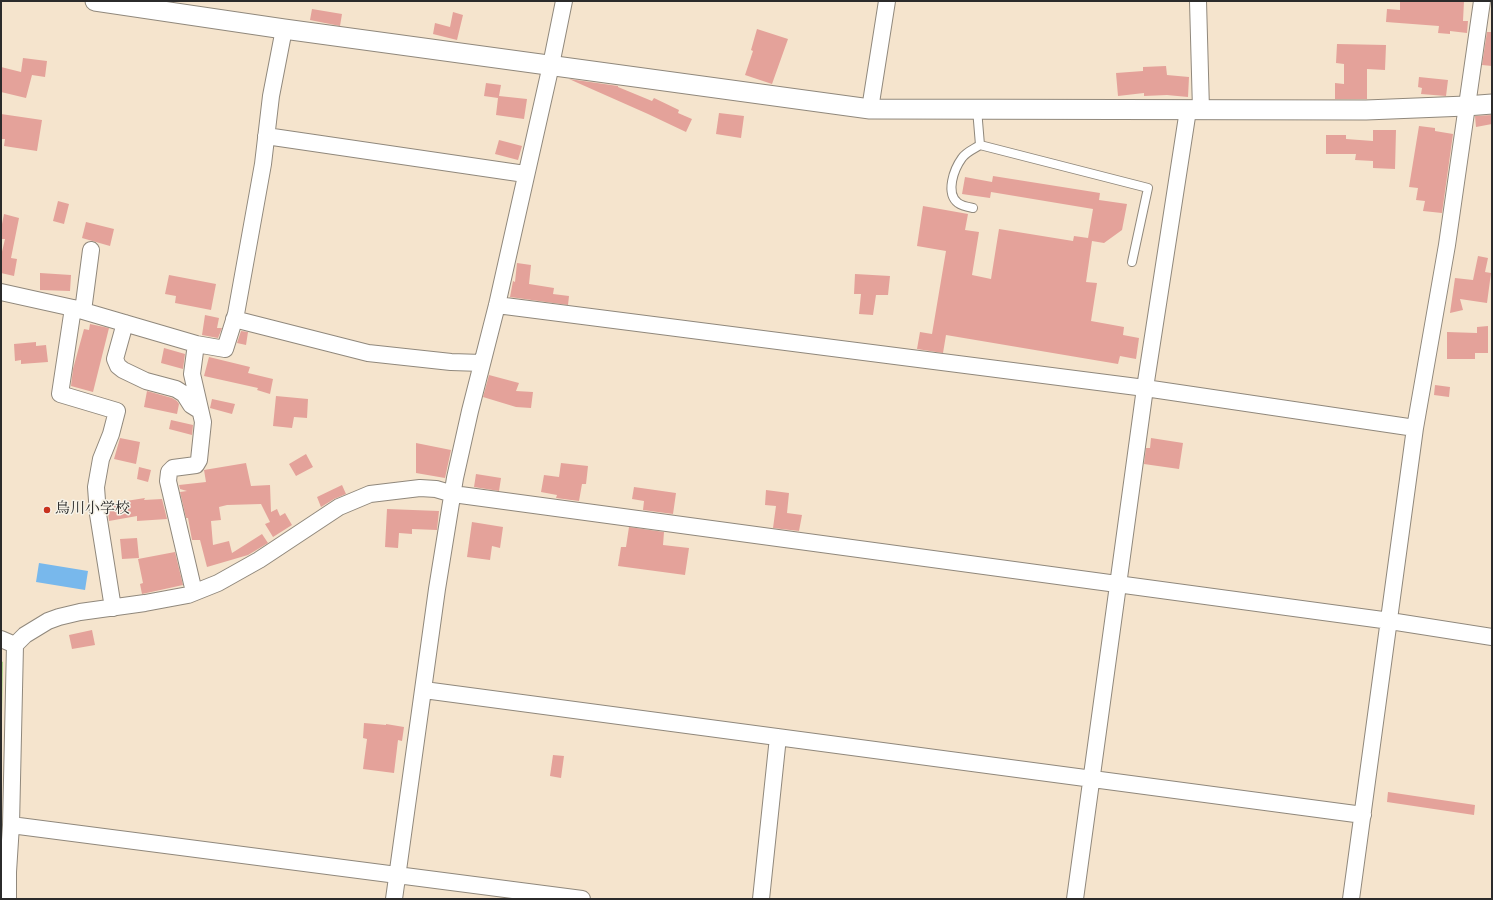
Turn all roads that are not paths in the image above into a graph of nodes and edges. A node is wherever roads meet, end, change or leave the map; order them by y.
1 (95, 1) edge
2 (564, 1) edge
3 (887, 1) edge
4 (1198, 1) edge
5 (1482, 1) edge
6 (284, 29) junction
7 (551, 65) junction
8 (1492, 104) edge
9 (1466, 106) junction
10 (870, 108) junction
11 (977, 108) junction
12 (1194, 110) junction
13 (266, 136) junction
14 (980, 145) junction
15 (526, 174) junction
16 (973, 208) dead end
17 (91, 250) dead end
18 (1132, 262) dead end
19 (1, 292) edge
20 (497, 305) junction
21 (78, 310) junction
22 (234, 319) junction
23 (125, 323) junction
24 (196, 344) junction
25 (482, 363) junction
26 (1145, 388) junction
27 (199, 410) junction
28 (1415, 428) junction
29 (452, 494) junction
30 (1118, 585) junction
31 (194, 592) junction
32 (113, 608) junction
33 (1390, 621) junction
34 (1492, 636) edge
35 (8, 642) edge
36 (424, 690) junction
37 (778, 738) junction
38 (1092, 779) junction
39 (1363, 815) junction
40 (11, 824) junction
41 (4, 871) edge
42 (397, 875) junction
43 (8, 899) edge
44 (394, 899) edge
45 (582, 899) edge
46 (761, 899) edge
47 (1075, 899) edge
48 (1351, 899) edge

1 - 6 street
2 - 7 street
3 - 10 street
4 - 12 street
5 - 9 street
6 - 7 street
6 - 13 street
7 - 10 street
7 - 15 street
8 - 9 street
9 - 12 street
9 - 28 street
10 - 11 street
11 - 12 street
11 - 14 lane
12 - 26 street
13 - 15 street
13 - 22 street
14 - 16 lane
14 - 18 lane
15 - 20 street
17 - 21 street
19 - 21 street
20 - 25 street
20 - 26 street
21 - 23 street
21 - 32 street
22 - 24 street
22 - 25 street
23 - 24 street
23 - 27 street
24 - 27 street
25 - 29 street
26 - 28 street
26 - 30 street
27 - 31 street
28 - 33 street
29 - 30 street
29 - 31 street
29 - 36 street
30 - 33 street
30 - 38 street
31 - 32 street
32 - 35 street
33 - 34 street
33 - 39 street
35 - 40 street
36 - 37 street
36 - 42 street
37 - 38 street
37 - 46 street
38 - 39 street
38 - 47 street
39 - 48 street
40 - 41 street
40 - 42 street
41 - 43 street
42 - 44 street
42 - 45 street

